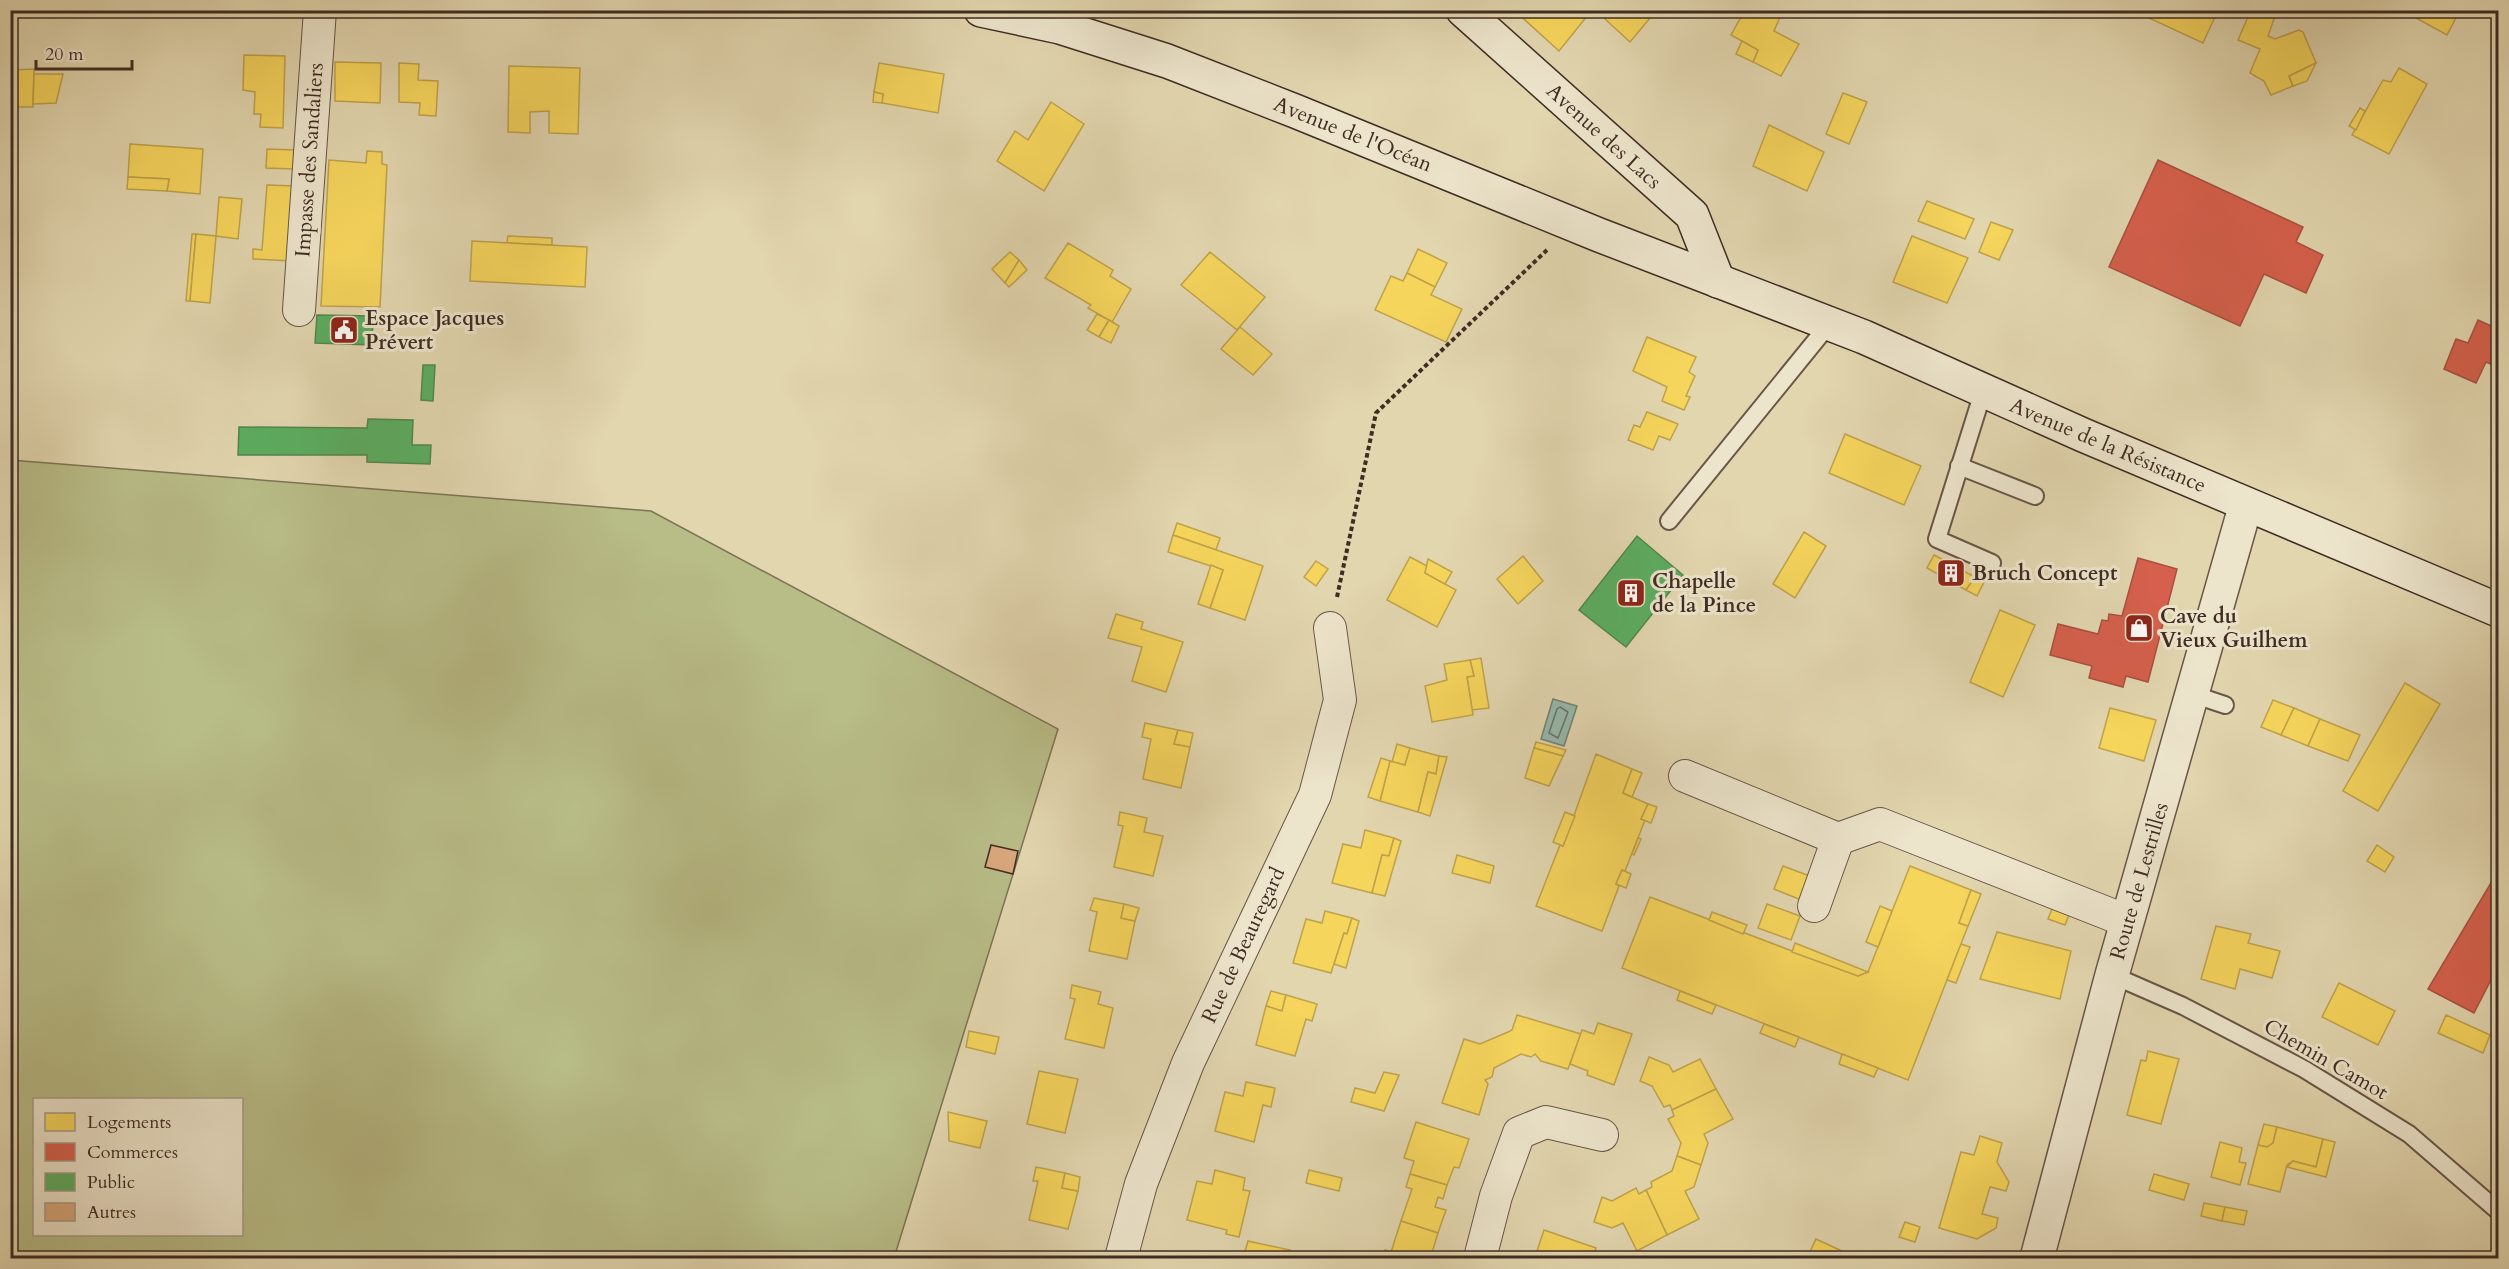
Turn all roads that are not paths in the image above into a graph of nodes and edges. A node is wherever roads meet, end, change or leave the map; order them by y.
1 (320, 10) edge
2 (981, 10) edge
3 (1463, 10) edge
4 (1718, 281) junction
5 (299, 310) dead end
6 (1830, 323) junction
7 (1983, 392) junction
8 (1959, 466) junction
9 (2035, 496) dead end
10 (2246, 504) junction
11 (1669, 521) dead end
12 (1992, 563) dead end
13 (2496, 604) edge
14 (1330, 628) road end
15 (2192, 694) junction
16 (2225, 705) dead end
17 (1685, 776) dead end
18 (1838, 839) junction
19 (1814, 906) dead end
20 (2127, 921) junction
21 (2112, 975) junction
22 (1602, 1135) dead end
23 (2499, 1211) edge
24 (1121, 1258) edge
25 (1480, 1258) edge
26 (2037, 1258) edge

1 - 5 street, Impasse des Sandaliers
2 - 4 main road, Avenue de l'Océan
3 - 4 main road, Avenue des Lacs
4 - 6 main road, Avenue de la Résistance
6 - 7 main road, Avenue de la Résistance
6 - 11 lane
7 - 8 lane
7 - 10 main road, Avenue de la Résistance
8 - 9 lane
8 - 12 lane
10 - 13 main road, Avenue de la Résistance
10 - 15 main road, Route de Lestrilles
14 - 24 street, Rue de Beauregard
15 - 16 lane
15 - 20 main road, Route de Lestrilles
17 - 18 street
18 - 19 street
18 - 20 street
20 - 21 main road, Route de Lestrilles
21 - 23 lane, Chemin Camot
21 - 26 main road, Route de Lestrilles
22 - 25 street

